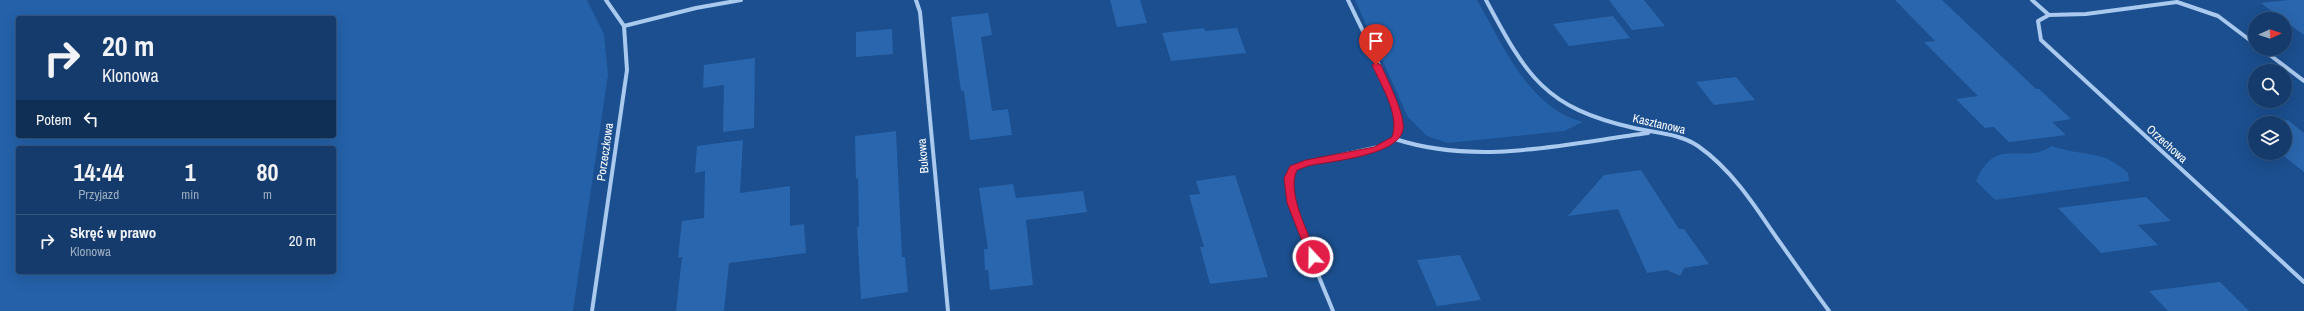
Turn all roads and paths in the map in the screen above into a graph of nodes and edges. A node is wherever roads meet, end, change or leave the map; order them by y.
1 (606, 0) edge
2 (741, 0) edge
3 (916, 0) edge
4 (1348, 0) edge
5 (1486, 0) edge
6 (2032, 0) edge
7 (2049, 15) junction
8 (624, 26) junction
9 (2248, 39) edge
10 (2271, 56) edge
11 (2304, 82) edge
12 (1650, 132) junction
13 (1396, 139) junction
14 (2304, 282) edge
15 (592, 311) edge
16 (948, 311) edge
17 (1333, 311) edge
18 (1829, 311) edge

1 - 8 street
2 - 8 street
3 - 16 street, Bukowa
4 - 13 street
5 - 12 street, Kasztanowa
6 - 7 street
7 - 9 street
7 - 14 street, Orzechowa
8 - 15 street, Porzeczkowa
10 - 11 street
12 - 13 street
12 - 18 street, Kasztanowa
13 - 17 street

